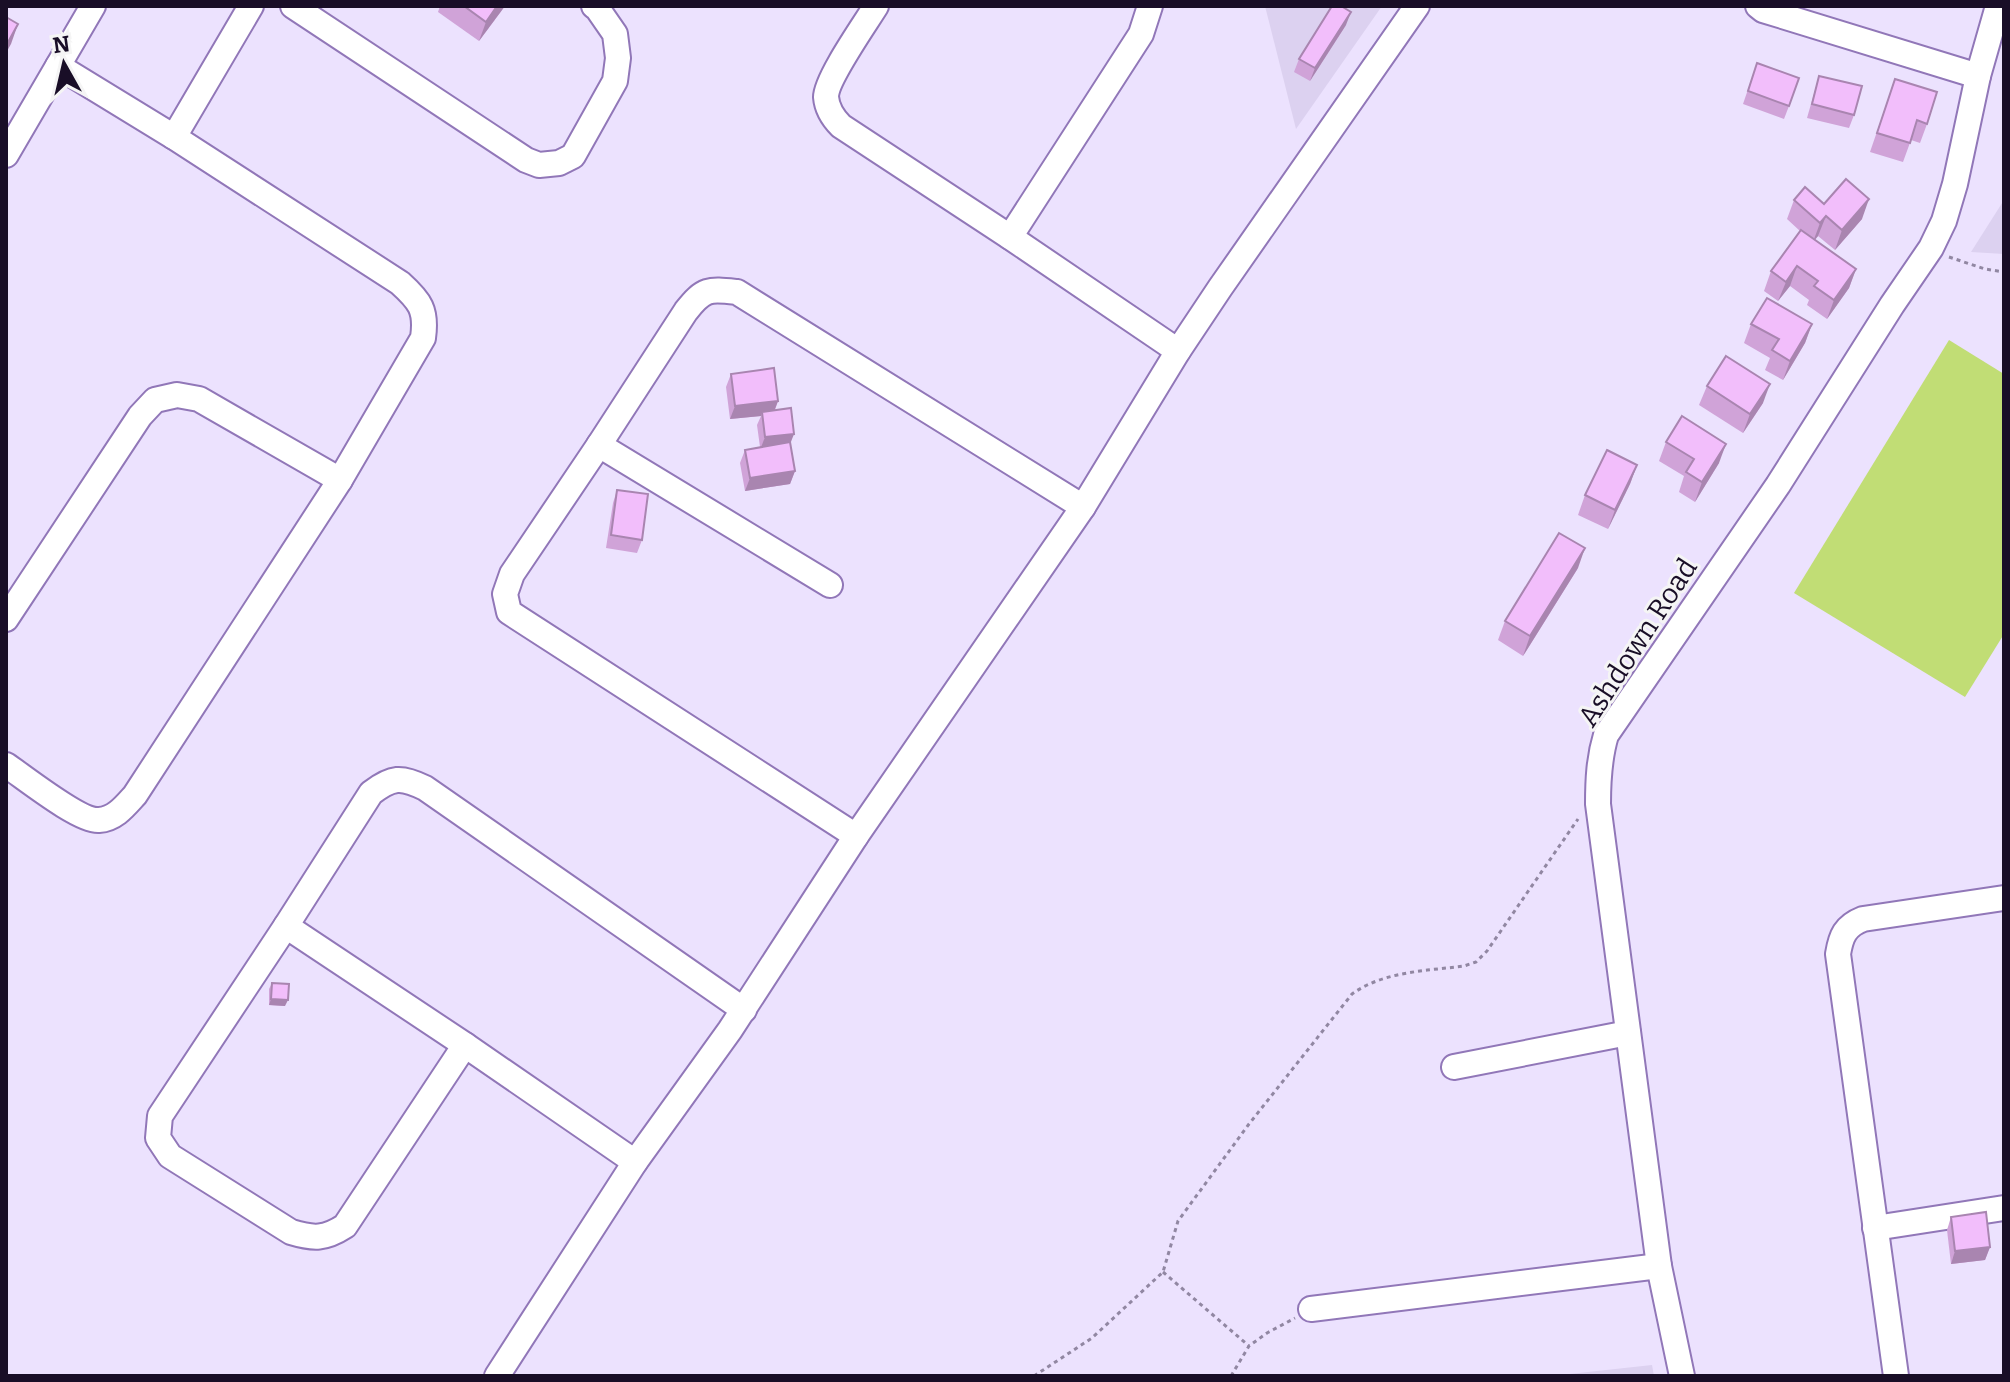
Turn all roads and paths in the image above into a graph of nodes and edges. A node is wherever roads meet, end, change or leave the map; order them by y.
1 (93, 6) edge
2 (251, 6) edge
3 (293, 6) edge
4 (594, 6) edge
5 (876, 6) edge
6 (1150, 6) edge
7 (1417, 6) edge
8 (1758, 6) edge
9 (1998, 6) edge
10 (58, 66) junction
11 (1978, 76) junction
12 (174, 137) junction
13 (6, 155) edge
14 (1010, 237) junction
15 (1931, 248) junction
16 (2004, 272) edge
17 (1178, 351) junction
18 (599, 445) junction
19 (340, 480) junction
20 (1083, 507) junction
21 (830, 585) dead end
22 (6, 619) edge
23 (6, 765) edge
24 (1579, 817) dead end
25 (856, 836) junction
26 (2004, 898) edge
27 (286, 926) junction
28 (744, 1010) junction
29 (1628, 1033) junction
30 (465, 1045) junction
31 (1454, 1067) dead end
32 (635, 1162) junction
33 (2004, 1208) edge
34 (1875, 1228) junction
35 (1659, 1266) junction
36 (1163, 1272) junction
37 (1311, 1309) joint
38 (1249, 1346) junction
39 (497, 1376) edge
40 (1034, 1376) edge
41 (1231, 1376) edge
42 (1682, 1376) edge
43 (1896, 1376) edge

1 - 10 street
2 - 12 street
3 - 4 street
5 - 14 street
6 - 14 street
7 - 17 street
8 - 11 street
9 - 11 street, Ashdown Road
10 - 12 street
10 - 13 street
11 - 15 street, Ashdown Road
12 - 19 street
14 - 17 street
15 - 16 path
15 - 29 street, Ashdown Road
17 - 20 street
18 - 20 street
18 - 21 street
18 - 25 street
19 - 22 street
19 - 23 street
20 - 25 street
24 - 36 path
25 - 28 street
26 - 34 street
27 - 28 street
27 - 30 street
27 - 30 street
28 - 32 street
29 - 31 street
29 - 35 street, Ashdown Road
30 - 32 street
32 - 39 street
33 - 34 street
34 - 43 street
35 - 37 street
35 - 42 street, Ashdown Road
36 - 38 path
36 - 40 path
37 - 38 path
38 - 41 path

